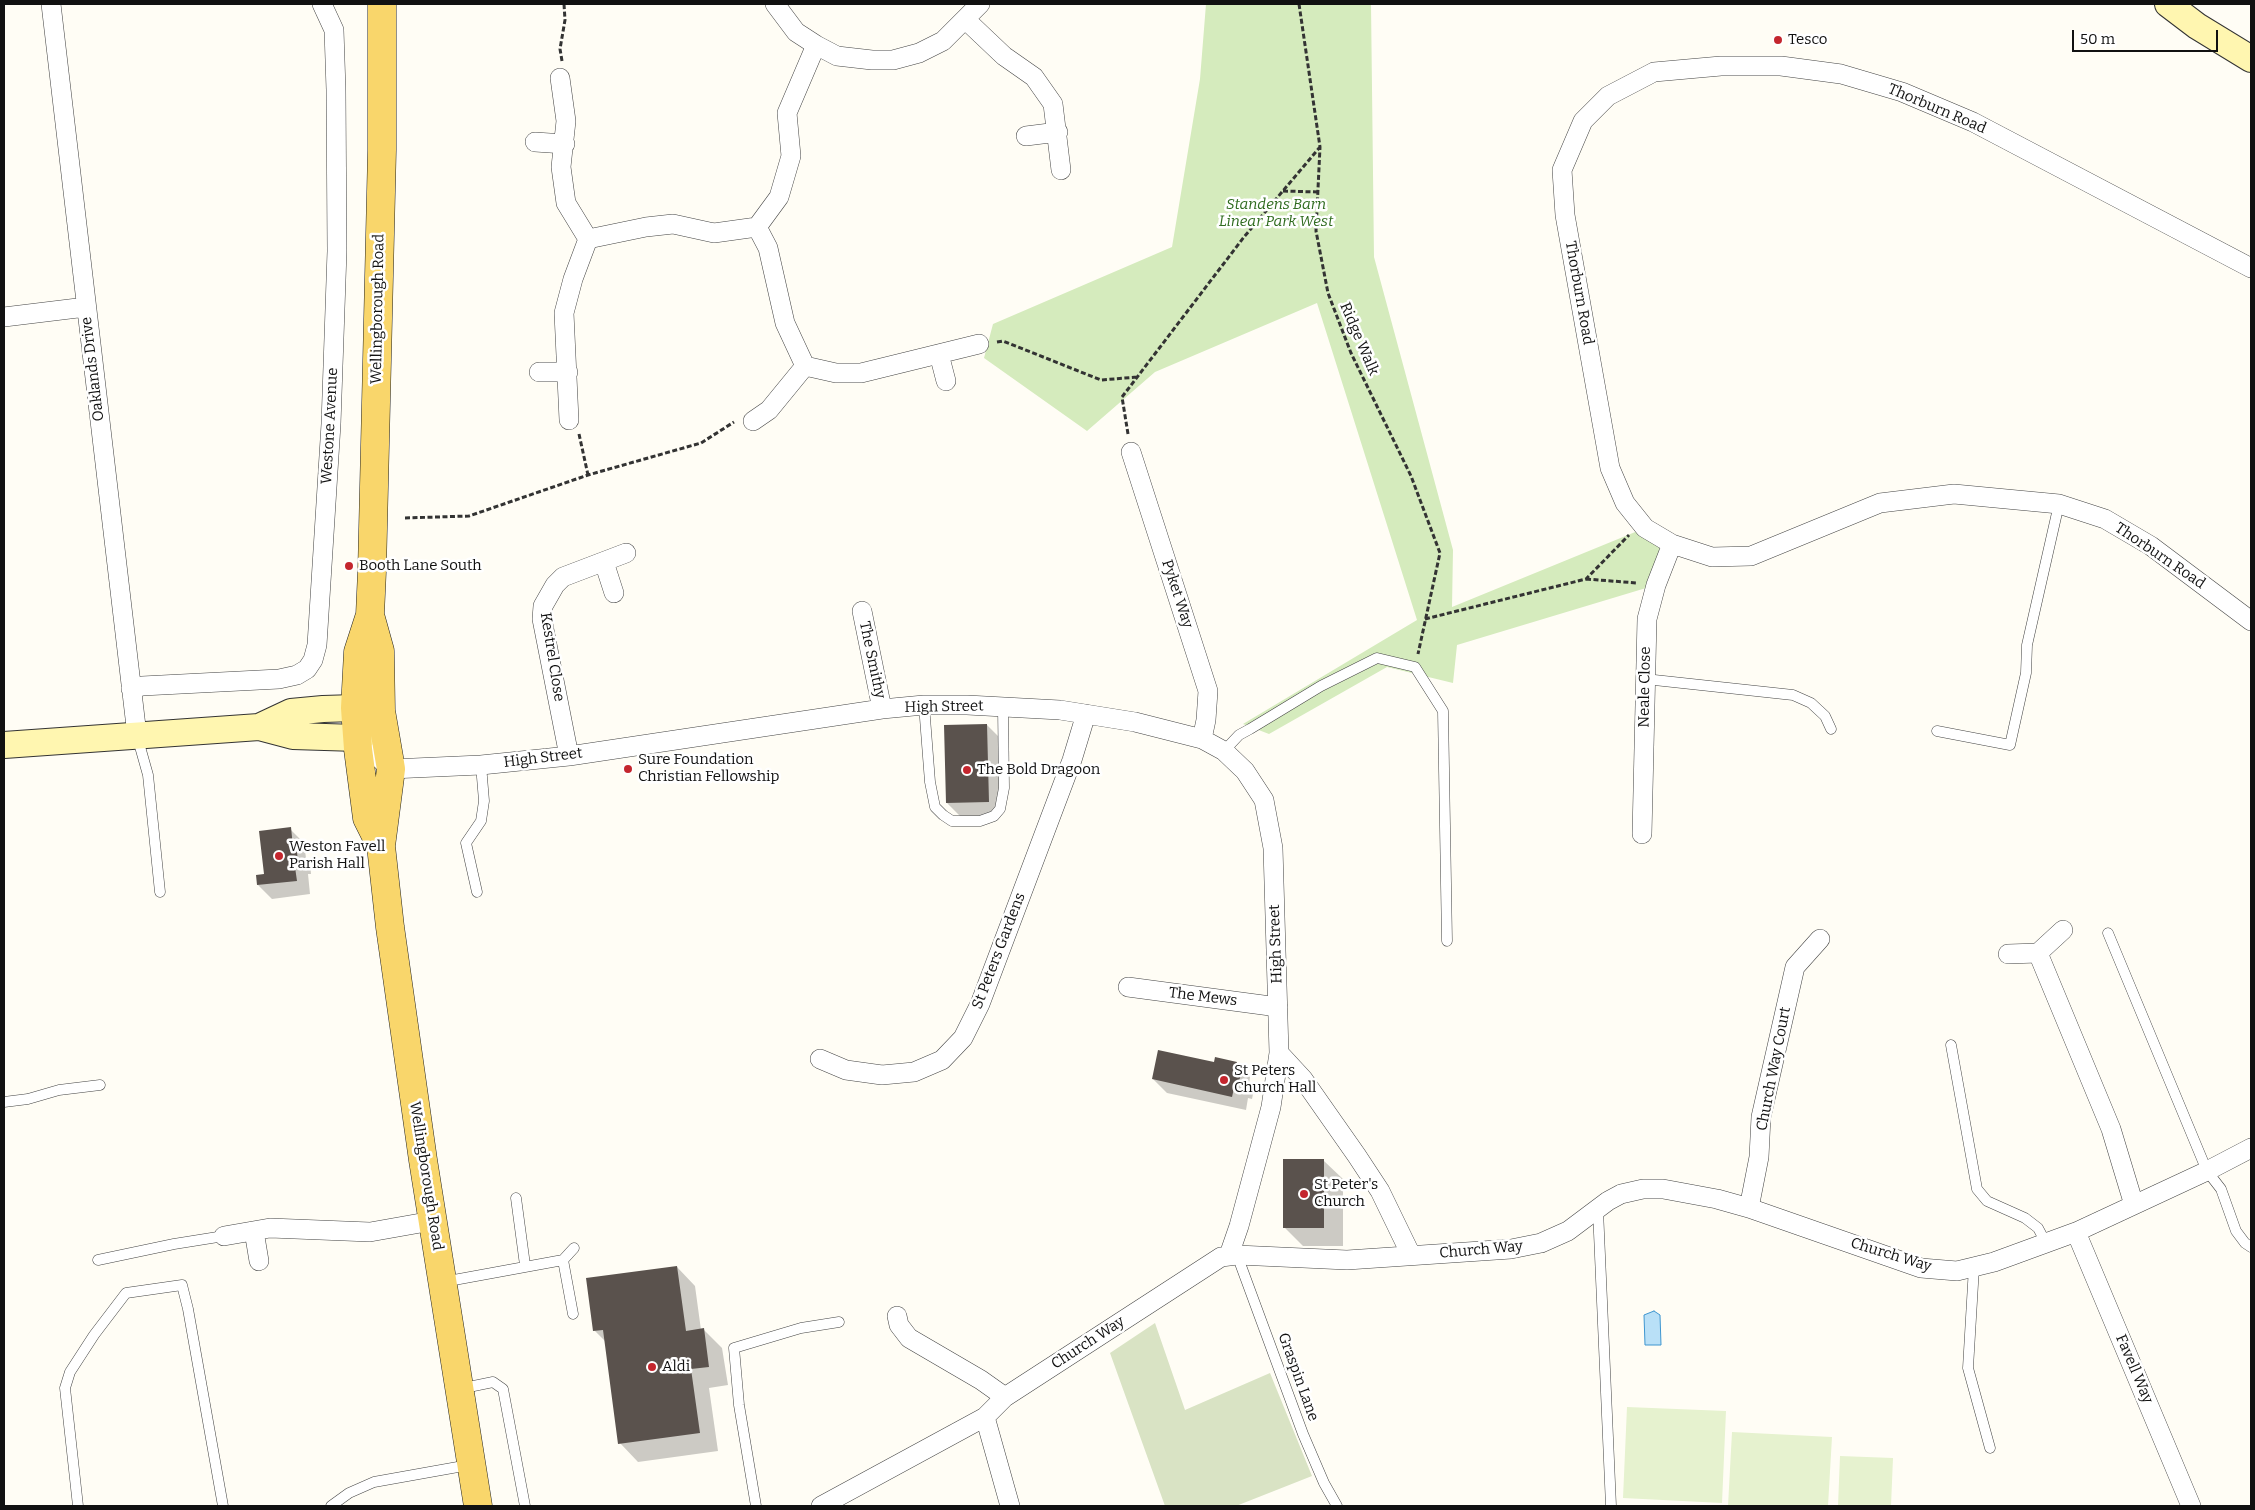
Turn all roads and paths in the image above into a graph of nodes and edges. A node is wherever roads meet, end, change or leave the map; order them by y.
1 (50, 4) edge
2 (322, 4) edge
3 (382, 4) edge
4 (564, 4) edge
5 (776, 4) edge
6 (980, 4) edge
7 (1299, 4) edge
8 (2168, 4) edge
9 (966, 20) junction
10 (816, 45) junction
11 (2251, 59) edge
12 (560, 78) joint
13 (1058, 132) junction
14 (1026, 136) dead end
15 (535, 142) dead end
16 (565, 144) junction
17 (1320, 147) junction
18 (1062, 170) dead end
19 (1282, 191) junction
20 (1318, 192) junction
21 (757, 227) junction
22 (588, 239) junction
23 (2251, 268) edge
24 (86, 307) junction
25 (4, 317) edge
26 (979, 344) joint
27 (939, 354) junction
28 (806, 366) junction
29 (538, 372) dead end
30 (568, 372) junction
31 (1138, 377) junction
32 (946, 381) dead end
33 (568, 420) joint
34 (753, 421) joint
35 (1130, 452) joint
36 (588, 475) junction
37 (2059, 504) junction
38 (405, 518) dead end
39 (1641, 524) junction
40 (1672, 544) junction
41 (626, 553) dead end
42 (604, 562) junction
43 (1586, 579) junction
44 (1656, 585) junction
45 (614, 593) dead end
46 (862, 612) dead end
47 (370, 615) junction
48 (1425, 619) junction
49 (2251, 621) edge
50 (1415, 667) junction
51 (1645, 679) junction
52 (131, 689) junction
53 (924, 705) junction
54 (1003, 707) junction
55 (355, 708) junction
56 (882, 709) junction
57 (1086, 714) junction
58 (383, 725) junction
59 (259, 727) junction
60 (1831, 729) dead end
61 (1937, 731) dead end
62 (137, 735) junction
63 (357, 738) junction
64 (1202, 738) junction
65 (4, 745) edge
66 (1224, 751) junction
67 (569, 756) junction
68 (481, 766) junction
69 (391, 769) junction
70 (1642, 834) dead end
71 (381, 846) junction
72 (160, 892) dead end
73 (477, 892) dead end
74 (2063, 930) dead end
75 (2108, 933) dead end
76 (1820, 939) dead end
77 (1447, 941) dead end
78 (2038, 953) junction
79 (2008, 954) dead end
80 (1128, 987) dead end
81 (1278, 1007) junction
82 (1951, 1045) dead end
83 (1279, 1053) junction
84 (820, 1059) dead end
85 (100, 1084) dead end
86 (4, 1102) edge
87 (2251, 1148) edge
88 (2207, 1171) junction
89 (516, 1198) dead end
90 (2134, 1204) junction
91 (1749, 1208) junction
92 (1598, 1210) junction
93 (432, 1221) junction
94 (254, 1230) junction
95 (2076, 1232) junction
96 (224, 1236) joint
97 (2046, 1243) junction
98 (2251, 1246) edge
99 (574, 1248) dead end
100 (1233, 1255) junction
101 (1411, 1255) junction
102 (98, 1260) dead end
103 (563, 1260) junction
104 (258, 1261) dead end
105 (525, 1265) junction
106 (1974, 1267) junction
107 (442, 1282) junction
108 (573, 1314) dead end
109 (897, 1316) dead end
110 (838, 1322) dead end
111 (458, 1389) junction
112 (1005, 1397) junction
113 (985, 1417) junction
114 (1990, 1448) dead end
115 (470, 1465) junction
116 (78, 1506) edge
117 (223, 1506) edge
118 (331, 1506) edge
119 (478, 1506) edge
120 (525, 1506) edge
121 (756, 1506) edge
122 (821, 1506) edge
123 (1010, 1506) edge
124 (1337, 1506) edge
125 (1611, 1506) edge
126 (2192, 1506) edge

1 - 24 street, Oaklands Drive
2 - 52 street, Westone Avenue
3 - 47 main road, Wellingborough Road
4 - 12 path
5 - 10 street
6 - 9 street
7 - 17 path, Ridge Walk
8 - 11 street
9 - 10 street
9 - 13 street
10 - 21 street
12 - 16 street
13 - 14 street
13 - 18 street
15 - 16 street
16 - 22 street
17 - 19 path
17 - 20 path, Ridge Walk
19 - 20 path
19 - 31 path
20 - 48 path, Ridge Walk
21 - 22 street
21 - 28 street
22 - 30 street
23 - 39 street, Thorburn Road
24 - 25 street
24 - 52 street, Oaklands Drive
26 - 27 street
26 - 31 path
27 - 28 street
27 - 32 street
28 - 34 street
29 - 30 street
30 - 33 street
31 - 35 path
33 - 36 path
34 - 36 path
35 - 64 street, Pyket Way
36 - 38 path
37 - 40 street, Thorburn Road
37 - 49 street, Thorburn Road
37 - 61 lane
39 - 40 street, Thorburn Road
39 - 43 path
40 - 44 street, Neale Close
41 - 42 street, Kestrel Close
42 - 45 street
42 - 67 street, Kestrel Close
43 - 44 path
43 - 48 path
44 - 51 street, Neale Close
46 - 56 street, The Smithy
47 - 55 main road, Wellingborough Road
47 - 58 main road, Wellingborough Road
48 - 50 path, Ridge Walk
50 - 66 lane
50 - 77 lane
51 - 60 lane
51 - 70 street, Neale Close
52 - 62 street, Oaklands Drive
53 - 54 street, High Street
53 - 54 lane
53 - 56 street, High Street
54 - 57 street, High Street
55 - 58 street
55 - 59 street
55 - 63 main road, Wellingborough Road
56 - 67 street, High Street
57 - 64 street, High Street
57 - 84 street, St Peters Gardens
58 - 63 street
58 - 69 main road, Wellingborough Road
59 - 62 street
59 - 63 street
62 - 65 street
62 - 72 lane
63 - 69 street
63 - 71 main road, Wellingborough Road
64 - 66 street, High Street
66 - 81 street, High Street
67 - 68 street, High Street
68 - 69 street, High Street
68 - 73 lane
69 - 71 main road, Wellingborough Road
71 - 93 main road, Wellingborough Road
74 - 78 street
75 - 88 lane
76 - 91 street, Church Way Court
78 - 79 street
78 - 90 street
80 - 81 street, The Mews
81 - 83 street, High Street
82 - 97 lane
83 - 100 street, High Street
83 - 101 street
85 - 86 lane
87 - 88 street, Church Way
88 - 90 street, Church Way
88 - 98 lane
89 - 105 lane
90 - 95 street, Church Way
91 - 92 street, Church Way
91 - 106 street, Church Way
92 - 101 street, Church Way
92 - 125 lane
93 - 94 street
93 - 107 main road, Wellingborough Road
94 - 96 street
94 - 104 street
95 - 97 street, Church Way
95 - 126 street, Favell Way
96 - 102 lane
97 - 106 street, Church Way
99 - 103 lane
100 - 101 street, Church Way
100 - 112 street, Church Way
100 - 124 lane, Graspin Lane
103 - 105 lane
103 - 108 lane
105 - 107 lane
106 - 114 lane
107 - 111 main road, Wellingborough Road
109 - 112 street
110 - 121 lane
111 - 115 main road, Wellingborough Road
111 - 120 lane
112 - 113 street, Church Way
113 - 122 street, Church Way
113 - 123 street
115 - 118 lane
115 - 119 main road, Wellingborough Road
116 - 117 lane

